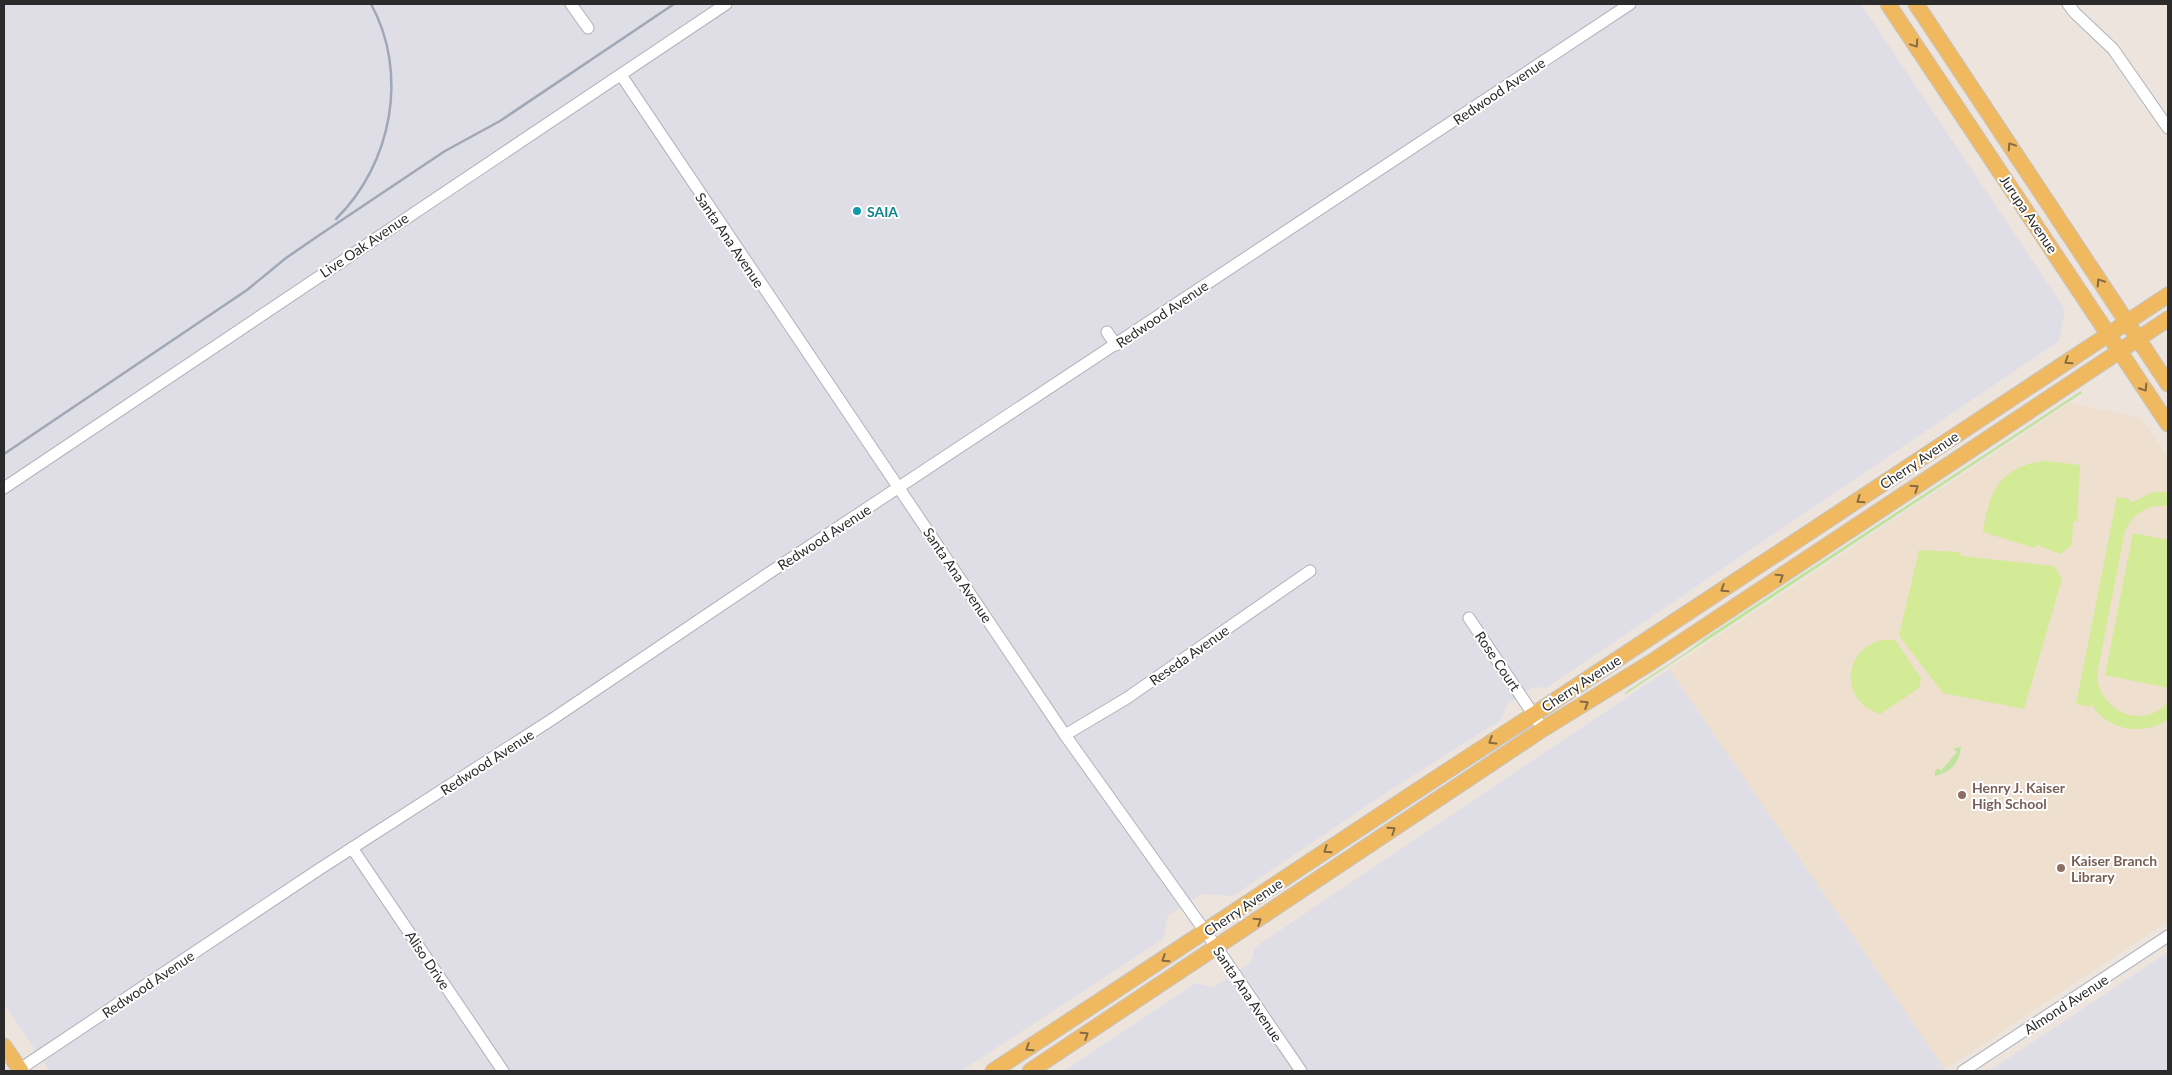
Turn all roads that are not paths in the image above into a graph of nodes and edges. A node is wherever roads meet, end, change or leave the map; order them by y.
1 (571, 4) edge
2 (726, 4) edge
3 (1630, 4) edge
4 (1888, 4) edge
5 (1916, 4) edge
6 (2068, 4) edge
7 (588, 28) dead end
8 (621, 75) junction
9 (2168, 128) edge
10 (2168, 295) edge
11 (2168, 319) edge
12 (2127, 323) junction
13 (1107, 332) dead end
14 (2109, 334) junction
15 (2138, 339) junction
16 (1116, 345) junction
17 (2120, 351) junction
18 (2168, 384) edge
19 (2168, 424) edge
20 (4, 488) edge
21 (899, 489) junction
22 (1310, 571) dead end
23 (1468, 618) dead end
24 (1533, 715) junction
25 (1543, 729) junction
26 (1065, 735) junction
27 (352, 848) junction
28 (1206, 932) junction
29 (2168, 936) edge
30 (1217, 948) junction
31 (4, 1046) edge
32 (19, 1071) edge
33 (504, 1071) edge
34 (993, 1071) edge
35 (1030, 1071) edge
36 (1301, 1071) edge
37 (1963, 1071) edge

1 - 7 street
2 - 8 street, Live Oak Avenue
3 - 16 street, Redwood Avenue
4 -> 14 main road, Jurupa Avenue
12 -> 5 main road, Jurupa Avenue
6 - 9 street
8 - 20 street, Live Oak Avenue
8 - 21 street, Santa Ana Avenue
10 - 12 main road, Cherry Avenue
11 - 15 main road, Cherry Avenue
12 - 14 main road, Cherry Avenue
12 - 15 main road, Jurupa Avenue
13 - 16 street
14 - 17 main road, Jurupa Avenue
14 -> 24 main road, Cherry Avenue
15 - 17 main road, Cherry Avenue
15 - 18 main road, Jurupa Avenue
16 - 21 street, Redwood Avenue
17 -> 19 main road, Jurupa Avenue
25 -> 17 main road, Cherry Avenue
21 - 26 street, Santa Ana Avenue
21 - 27 street, Redwood Avenue
22 - 26 street, Reseda Avenue
23 - 24 street, Rose Court
24 - 25 street, Rose Court
24 -> 28 main road, Cherry Avenue
30 -> 25 main road, Cherry Avenue
26 - 28 street, Santa Ana Avenue
27 - 32 street, Redwood Avenue
27 - 33 street, Aliso Drive
28 - 30 street, Santa Ana Avenue
28 -> 34 main road, Cherry Avenue
29 - 37 street, Almond Avenue
35 -> 30 main road, Cherry Avenue
30 - 36 street, Santa Ana Avenue
31 - 32 main road

